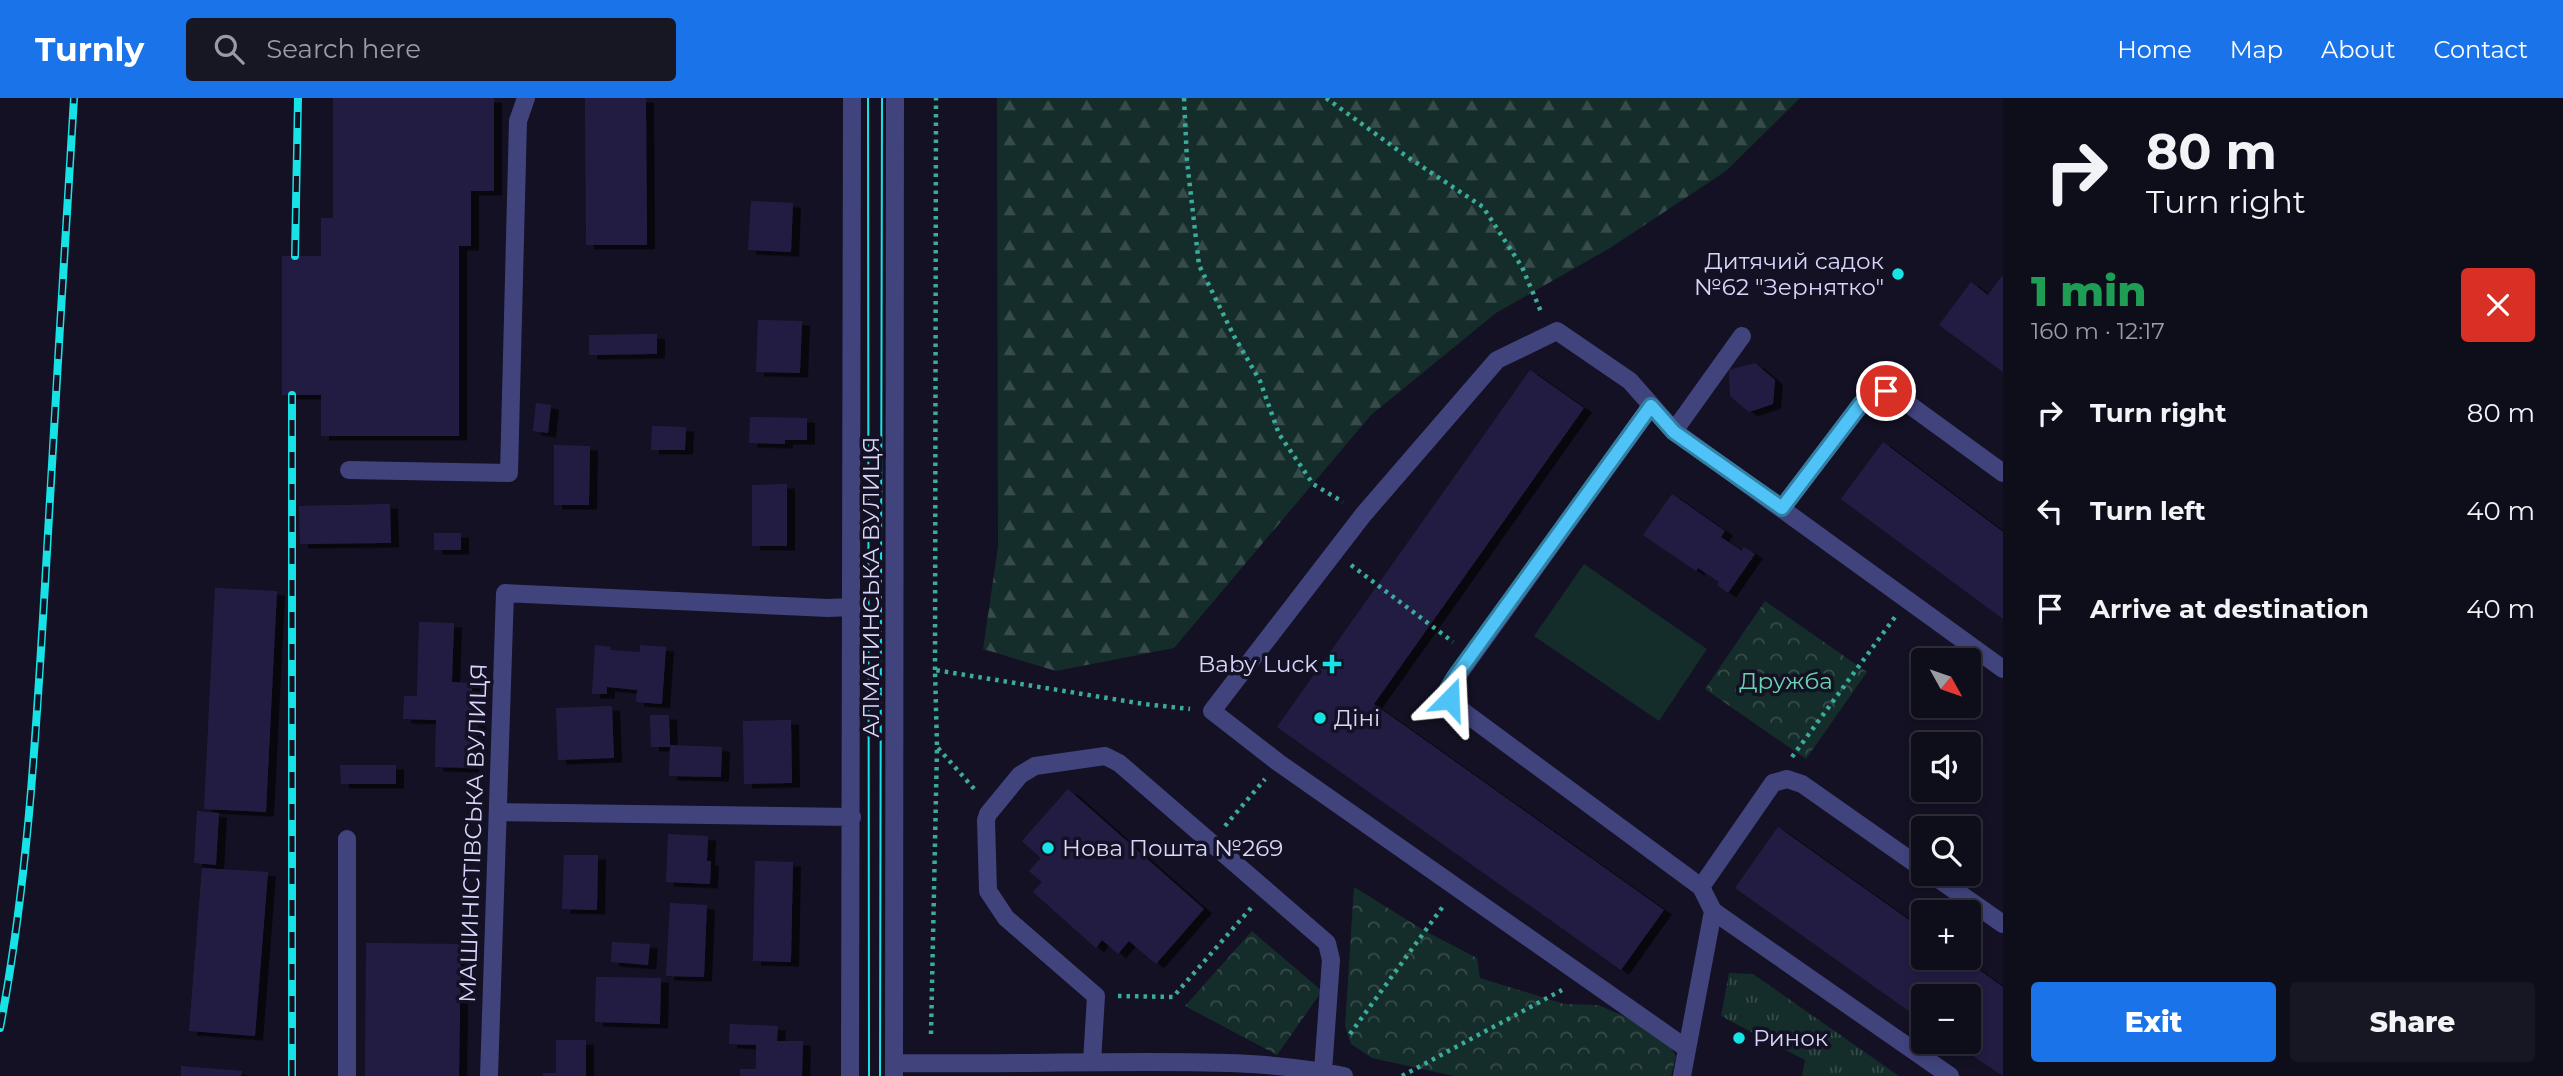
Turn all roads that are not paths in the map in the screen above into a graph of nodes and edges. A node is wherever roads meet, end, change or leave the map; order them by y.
1 (526, 98) edge
2 (852, 98) edge
3 (895, 98) edge
4 (1742, 336) dead end
5 (1651, 406) junction
6 (1674, 432) junction
7 (349, 470) dead end
8 (2003, 473) edge
9 (1782, 508) junction
10 (852, 607) junction
11 (2003, 669) edge
12 (498, 812) junction
13 (852, 817) junction
14 (347, 839) dead end
15 (1911, 861) edge
16 (1949, 886) edge
17 (1701, 887) junction
18 (1713, 911) junction
19 (2003, 924) edge
20 (1686, 1048) junction
21 (1092, 1062) junction
22 (894, 1070) edge
23 (1323, 1071) junction
24 (347, 1076) edge
25 (489, 1076) edge
26 (850, 1076) edge
27 (1344, 1076) edge
28 (1682, 1076) edge
29 (1950, 1076) edge

1 - 7 street
2 - 10 street, АЛМАТИНСЬКА ВУЛИЦЯ
3 - 22 street, АЛМАТИНСЬКА ВУЛИЦЯ
4 - 6 street
5 - 6 street
5 - 17 street
5 - 20 street
6 - 9 street
8 - 9 street
9 - 11 street
10 - 12 street, МАШИНІСТІВСЬКА ВУЛИЦЯ
10 - 13 street, АЛМАТИНСЬКА ВУЛИЦЯ
12 - 13 street
12 - 25 street, МАШИНІСТІВСЬКА ВУЛИЦЯ
13 - 26 street, АЛМАТИНСЬКА ВУЛИЦЯ
14 - 24 street
15 - 17 street
16 - 19 street
17 - 18 street
18 - 20 street
18 - 29 street
20 - 28 street
21 - 22 street
21 - 23 street
21 - 23 street
23 - 27 street

